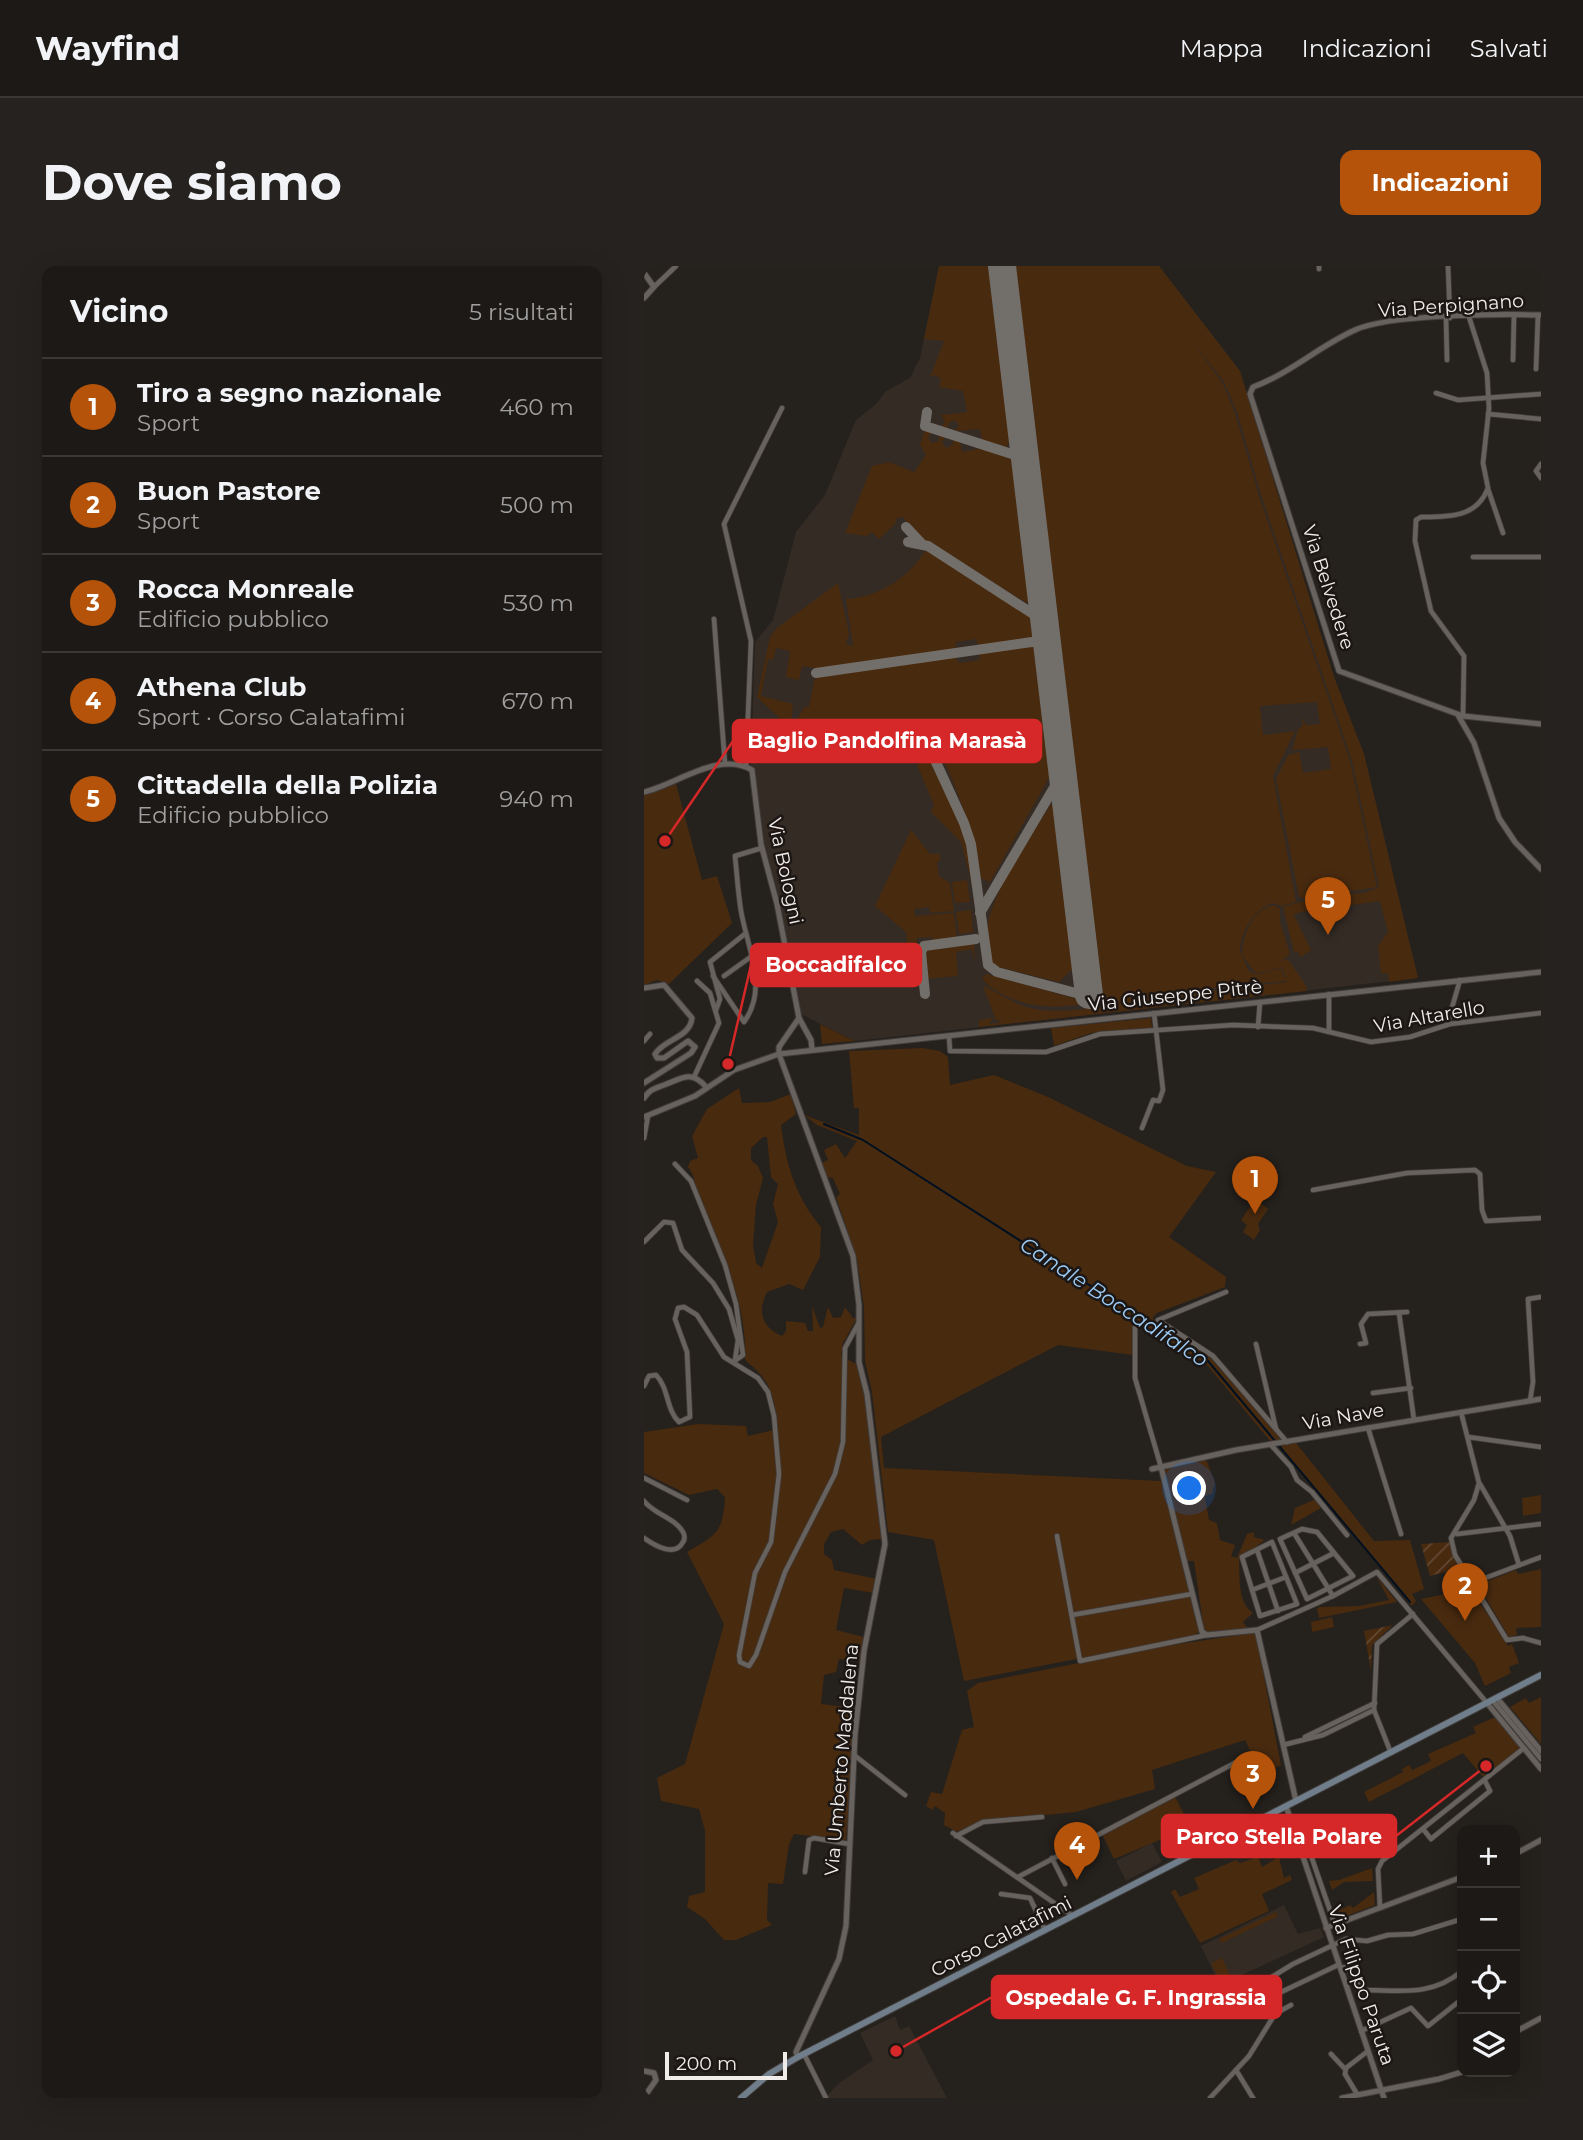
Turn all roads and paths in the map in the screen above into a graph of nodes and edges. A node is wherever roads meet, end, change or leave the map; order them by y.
1 (676, 266) edge
2 (1448, 266) edge
3 (644, 273) edge
4 (654, 287) junction
5 (644, 298) edge
6 (1540, 315) edge
7 (1514, 316) junction
8 (1469, 317) junction
9 (1448, 318) junction
10 (1447, 360) dead end
11 (1513, 360) dead end
12 (1536, 369) dead end
13 (1253, 387) joint
14 (1436, 393) dead end
15 (1541, 394) edge
16 (1488, 398) junction
17 (782, 408) dead end
18 (1488, 414) junction
19 (1541, 419) edge
20 (1541, 464) edge
21 (1541, 478) edge
22 (1488, 488) junction
23 (1503, 533) dead end
24 (1473, 557) dead end
25 (1541, 558) edge
26 (714, 619) dead end
27 (1461, 715) junction
28 (1541, 724) edge
29 (725, 765) junction
30 (746, 767) junction
31 (644, 792) edge
32 (762, 848) junction
33 (1541, 869) edge
34 (746, 933) junction
35 (752, 956) junction
36 (1541, 972) edge
37 (713, 976) junction
38 (724, 976) dead end
39 (1460, 980) junction
40 (697, 981) dead end
41 (644, 988) edge
42 (1329, 994) junction
43 (1260, 1002) junction
44 (716, 1011) junction
45 (1154, 1013) junction
46 (1541, 1013) edge
47 (799, 1018) junction
48 (1447, 1025) junction
49 (1258, 1027) junction
50 (1156, 1031) junction
51 (1329, 1032) junction
52 (650, 1034) dead end
53 (949, 1035) junction
54 (644, 1041) edge
55 (812, 1049) junction
56 (779, 1054) junction
57 (694, 1077) junction
58 (644, 1083) edge
59 (706, 1087) junction
60 (644, 1098) edge
61 (646, 1116) edge
62 (1142, 1128) dead end
63 (644, 1138) edge
64 (675, 1164) dead end
65 (1313, 1190) dead end
66 (1541, 1218) edge
67 (644, 1242) edge
68 (1226, 1292) dead end
69 (1541, 1297) edge
70 (1406, 1312) dead end
71 (1399, 1313) junction
72 (860, 1319) junction
73 (1135, 1326) dead end
74 (849, 1340) junction
75 (859, 1341) junction
76 (1255, 1344) dead end
77 (1360, 1344) dead end
78 (845, 1348) junction
79 (734, 1361) junction
80 (644, 1386) edge
81 (1411, 1388) junction
82 (1373, 1393) dead end
83 (1541, 1399) edge
84 (1530, 1401) junction
85 (1461, 1412) junction
86 (1414, 1420) junction
87 (1368, 1427) junction
88 (1276, 1430) junction
89 (1468, 1437) junction
90 (1285, 1442) junction
91 (1271, 1444) junction
92 (1541, 1447) edge
93 (1161, 1467) junction
94 (1152, 1469) dead end
95 (644, 1478) edge
96 (1479, 1483) junction
97 (687, 1500) dead end
98 (644, 1502) edge
99 (1541, 1524) edge
100 (1505, 1529) junction
101 (1294, 1533) junction
102 (1401, 1534) dead end
103 (1456, 1534) junction
104 (1346, 1535) dead end
105 (1057, 1536) dead end
106 (644, 1538) edge
107 (1257, 1550) junction
108 (1334, 1553) junction
109 (1541, 1557) edge
110 (1314, 1564) junction
111 (1519, 1565) junction
112 (1295, 1573) junction
113 (1286, 1577) junction
114 (1472, 1583) junction
115 (1269, 1584) junction
116 (1329, 1588) junction
117 (1252, 1590) junction
118 (1192, 1594) junction
119 (1333, 1596) junction
120 (1276, 1611) junction
121 (1413, 1614) junction
122 (1072, 1615) junction
123 (1278, 1619) junction
124 (1257, 1630) junction
125 (1207, 1635) junction
126 (1541, 1643) edge
127 (1541, 1675) edge
128 (1492, 1701) junction
129 (1375, 1703) junction
130 (1374, 1710) junction
131 (1295, 1742) junction
132 (1282, 1746) junction
133 (1524, 1748) junction
134 (1541, 1751) edge
135 (1391, 1753) junction
136 (854, 1755) junction
137 (1248, 1756) dead end
138 (1541, 1759) edge
139 (1541, 1769) edge
140 (1485, 1781) junction
141 (905, 1796) dead end
142 (1296, 1801) junction
143 (1286, 1806) junction
144 (1042, 1817) dead end
145 (1423, 1829) junction
146 (1541, 1840) edge
147 (849, 1844) junction
148 (1298, 1844) junction
149 (1520, 1851) edge
150 (1052, 1858) junction
151 (805, 1872) dead end
152 (1018, 1877) junction
153 (1320, 1879) junction
154 (1457, 1879) edge
155 (1311, 1882) junction
156 (1065, 1884) dead end
157 (1001, 1894) dead end
158 (1380, 1908) junction
159 (1074, 1916) junction
160 (1457, 1921) edge
161 (1335, 1925) junction
162 (1326, 1928) junction
163 (1045, 1931) junction
164 (1331, 1945) junction
165 (1338, 1967) junction
166 (1457, 1974) edge
167 (1256, 1986) dead end
168 (1277, 1994) dead end
169 (1457, 2003) edge
170 (1291, 2006) dead end
171 (1541, 2018) edge
172 (1520, 2029) edge
173 (1361, 2031) junction
174 (1368, 2052) junction
175 (1331, 2054) dead end
176 (801, 2057) junction
177 (1236, 2070) junction
178 (1346, 2070) junction
179 (644, 2071) edge
180 (1457, 2074) edge
181 (1381, 2090) junction
182 (1357, 2094) junction
183 (644, 2097) edge
184 (741, 2098) edge
185 (827, 2098) edge
186 (1210, 2098) edge
187 (1253, 2098) edge
188 (1342, 2098) edge
189 (1384, 2098) edge

1 - 4 street
2 - 9 street
3 - 4 street
4 - 5 street
6 - 7 street, Via Perpignano
6 - 12 street
7 - 8 street, Via Perpignano
7 - 11 street
8 - 9 street, Via Perpignano
8 - 16 street
9 - 10 street
9 - 13 street, Via Perpignano
13 - 27 street, Via Belvedere
14 - 16 street
15 - 16 street
16 - 18 street
17 - 30 street
18 - 19 street
18 - 22 street
20 - 21 street
22 - 23 street
22 - 27 street
24 - 25 street
26 - 29 street
27 - 28 street
27 - 33 street
29 - 30 street
29 - 31 street
30 - 32 street, Via Bologni
32 - 34 street
32 - 47 street, Via Bologni
34 - 35 street
34 - 37 street
35 - 37 street
35 - 38 street
36 - 39 street, Via Giuseppe Pitrè
37 - 44 street
39 - 42 street, Via Giuseppe Pitrè
39 - 48 street
40 - 44 street
41 - 58 street
42 - 43 street, Via Giuseppe Pitrè
42 - 51 street
43 - 45 street, Via Giuseppe Pitrè
43 - 49 street
44 - 57 street
45 - 50 street
45 - 53 street, Via Giuseppe Pitrè
46 - 48 street, Via Altarello
47 - 55 street, Via Bologni
47 - 56 street
48 - 51 street, Via Altarello
49 - 50 street, Via Altarello
49 - 51 street, Via Altarello
50 - 53 street, Via Altarello
50 - 62 street
52 - 54 street
53 - 55 street, Via Giuseppe Pitrè
55 - 56 street, Via Giuseppe Pitrè
56 - 59 street, Via Giuseppe Pitrè
56 - 72 street, Via Umberto Maddalena
57 - 59 street
57 - 60 street
59 - 61 street, Via Giuseppe Pitrè
61 - 63 street
64 - 79 street
65 - 66 street
67 - 79 street
68 - 88 street
69 - 84 street
70 - 71 street
71 - 77 street
71 - 81 street
72 - 74 street
72 - 75 street, Via Umberto Maddalena
73 - 93 street
74 - 75 street
74 - 78 street
75 - 78 street
75 - 136 street, Via Umberto Maddalena
76 - 88 street
78 - 79 street
79 - 80 street
81 - 82 street
81 - 86 street
83 - 84 street, Via Nave
84 - 85 street, Via Nave
85 - 86 street, Via Nave
85 - 89 street
86 - 87 street, Via Nave
87 - 90 street, Via Nave
87 - 102 street
88 - 90 street
89 - 92 street
89 - 96 street
90 - 91 street, Via Nave
91 - 93 street, Via Nave
91 - 104 street
93 - 94 street, Via Nave
93 - 118 street
95 - 97 street
96 - 100 street
96 - 103 street
98 - 106 street
99 - 100 street
100 - 103 street
100 - 111 street
101 - 108 street
101 - 110 street
101 - 112 street
103 - 114 street
105 - 122 street
107 - 113 street
107 - 115 street
107 - 117 street
108 - 110 street
108 - 116 street
109 - 111 street
110 - 112 street
110 - 116 street
111 - 114 street
112 - 116 street
113 - 115 street
113 - 120 street
114 - 126 street
115 - 117 street
115 - 120 street
116 - 119 street
117 - 120 street
118 - 122 street
118 - 125 street
119 - 121 street
119 - 123 street
120 - 123 street
121 - 128 street
121 - 129 street
122 - 125 street
123 - 124 street
124 - 125 street
124 - 132 street
127 - 128 main road, Corso Calatafimi
128 - 133 street
128 - 134 street
128 - 135 main road, Corso Calatafimi
128 - 138 street
129 - 130 street
129 - 131 street
130 - 131 street
130 - 135 street
131 - 132 street
132 - 142 street
133 - 139 street
133 - 140 street
135 - 142 main road, Corso Calatafimi
136 - 141 street
136 - 147 street, Via Umberto Maddalena
137 - 150 street
140 - 145 street
140 - 145 street
142 - 143 main road, Corso Calatafimi
143 - 148 street, Via Filippo Paruta
143 - 159 main road, Corso Calatafimi
144 - 152 street
145 - 158 street
146 - 149 street
147 - 151 street
147 - 176 street, Via Umberto Maddalena
148 - 153 street, Via Filippo Paruta
148 - 155 street, Via Filippo Paruta
150 - 152 street
150 - 156 street
152 - 159 street
153 - 155 street
153 - 161 street, Via Filippo Paruta
154 - 158 street
155 - 162 street, Via Filippo Paruta
157 - 163 street
158 - 161 street
159 - 163 main road, Corso Calatafimi
160 - 164 street
161 - 162 street
162 - 164 street, Via Filippo Paruta
163 - 176 main road, Corso Calatafimi
164 - 165 street, Via Filippo Paruta
164 - 167 street
165 - 166 street
165 - 168 street
165 - 173 street, Via Filippo Paruta
169 - 173 street
170 - 177 street
171 - 172 street
173 - 174 street, Via Filippo Paruta
174 - 178 street
174 - 181 street, Via Filippo Paruta
175 - 178 street
176 - 184 main road, Corso Calatafimi
176 - 185 street
177 - 186 street
177 - 187 street
178 - 182 street
179 - 183 street
180 - 181 street
181 - 182 street
181 - 189 street, Via Filippo Paruta
182 - 188 street

